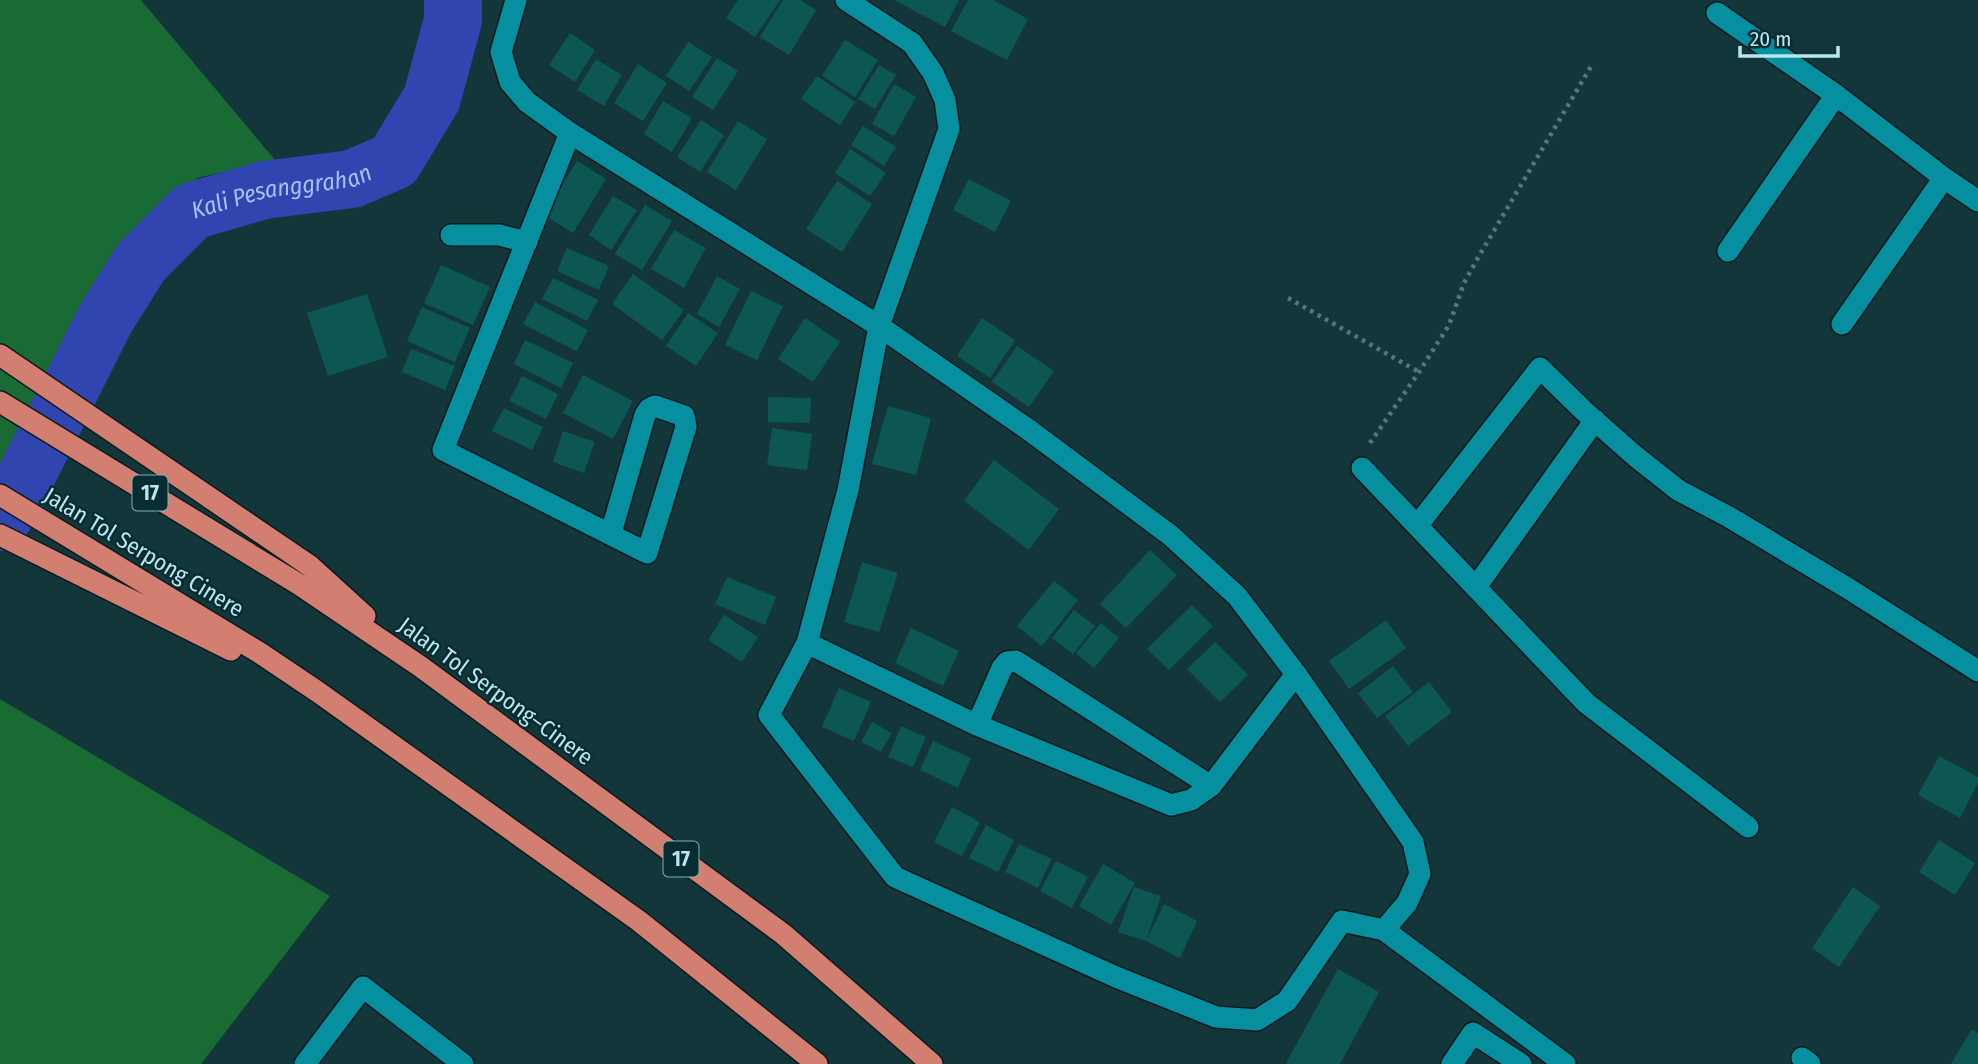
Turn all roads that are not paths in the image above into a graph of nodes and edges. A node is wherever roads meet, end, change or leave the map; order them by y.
1 (516, 0) edge
2 (846, 0) edge
3 (1717, 13) dead end
4 (1836, 95) junction
5 (569, 133) junction
6 (1944, 178) junction
7 (1978, 201) edge
8 (451, 234) dead end
9 (527, 242) junction
10 (1728, 251) dead end
11 (1842, 324) dead end
12 (878, 326) junction
13 (0, 355) edge
14 (0, 402) edge
15 (1595, 420) junction
16 (1362, 468) road end
17 (0, 495) edge
18 (1417, 526) junction
19 (611, 533) junction
20 (0, 534) edge
21 (1476, 587) junction
22 (807, 643) junction
23 (257, 658) junction
24 (421, 667) junction
25 (1978, 671) edge
26 (1296, 674) junction
27 (977, 724) junction
28 (1211, 786) junction
29 (1748, 827) dead end
30 (1384, 930) junction
31 (305, 1064) edge
32 (463, 1064) edge
33 (817, 1064) edge
34 (932, 1064) edge
35 (1451, 1064) edge
36 (1521, 1064) edge
37 (1565, 1064) edge

1 - 5 street
2 - 12 street
3 - 4 street
4 - 6 street
4 - 10 street
5 - 9 street
5 - 12 street
6 - 7 street
6 - 11 street
8 - 9 street
9 - 19 street
12 - 22 street
12 - 26 street
13 - 24 highway
14 - 24 highway, Jalan Tol Serpong–Cinere / 17
15 - 18 street
15 - 21 street
15 - 25 street
16 - 18 street
17 - 23 highway, Jalan Tol Serpong Cinere
18 - 21 street
19 - 19 street
20 - 23 highway
21 - 29 street
22 - 27 street
22 - 30 street
23 - 33 highway
24 - 34 highway, Jalan Tol Serpong–Cinere / 17
26 - 28 street
26 - 30 street
27 - 28 street
27 - 28 street
30 - 37 street
31 - 32 street
35 - 36 street

